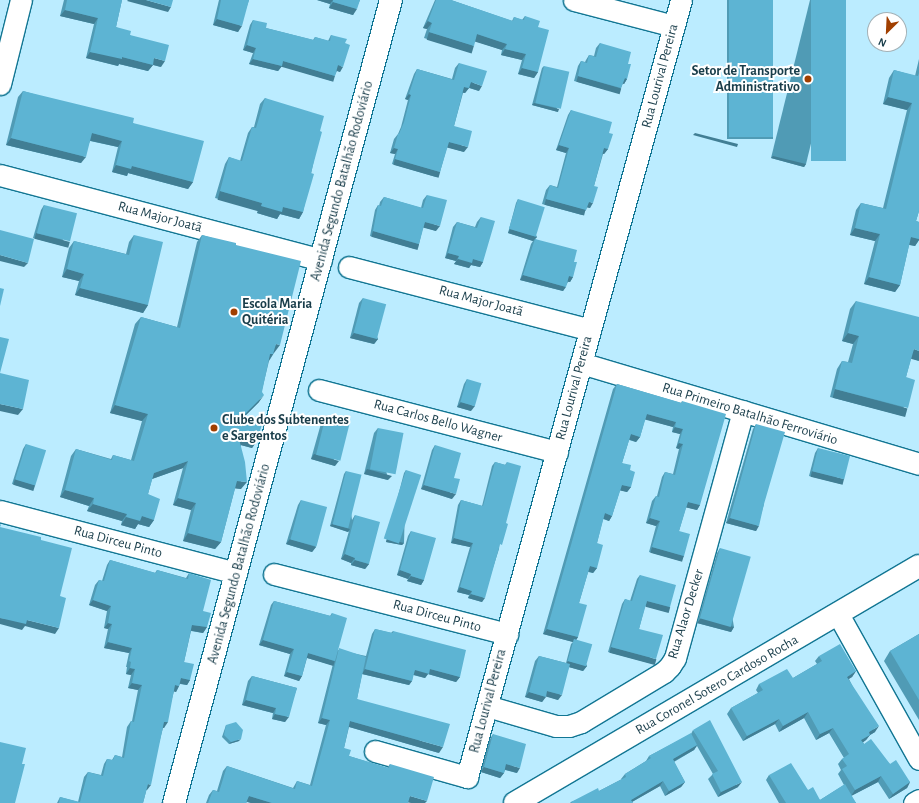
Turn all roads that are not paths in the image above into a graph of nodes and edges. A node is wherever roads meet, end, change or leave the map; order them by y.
1 (21, 0) edge
2 (391, 0) edge
3 (574, 0) edge
4 (681, 0) edge
5 (674, 26) junction
6 (0, 84) edge
7 (0, 175) edge
8 (321, 260) junction
9 (349, 266) dead end
10 (590, 330) junction
11 (581, 363) junction
12 (319, 390) dead end
13 (743, 411) junction
14 (557, 452) junction
15 (919, 464) edge
16 (0, 511) edge
17 (919, 566) edge
18 (236, 573) junction
19 (274, 574) dead end
20 (838, 614) junction
21 (507, 634) junction
22 (487, 706) junction
23 (375, 751) dead end
24 (919, 759) edge
25 (919, 800) edge
26 (174, 803) edge
27 (515, 803) edge
28 (914, 803) edge

1 - 6 street
2 - 8 street, Avenida Segundo Batalhão Rodoviário
3 - 5 street
4 - 5 street, Rua Lourival Pereira
5 - 10 street, Rua Lourival Pereira
7 - 8 street, Rua Major Joatã
8 - 18 street, Avenida Segundo Batalhão Rodoviário
9 - 10 street, Rua Major Joatã
10 - 11 street, Rua Lourival Pereira
11 - 13 street, Rua Primeiro Batalhão Ferroviário
11 - 14 street, Rua Lourival Pereira
12 - 14 street, Rua Carlos Bello Wagner
13 - 15 street, Rua Primeiro Batalhão Ferroviário
13 - 22 street, Rua Alaor Decker
14 - 21 street, Rua Lourival Pereira
16 - 18 street, Rua Dirceu Pinto
17 - 20 street, Rua Coronel Sotero Cardoso Rocha
18 - 26 street, Avenida Segundo Batalhão Rodoviário
19 - 21 street, Rua Dirceu Pinto
20 - 24 street
20 - 27 street, Rua Coronel Sotero Cardoso Rocha
21 - 22 street, Rua Lourival Pereira
22 - 23 street, Rua Lourival Pereira
25 - 28 street

